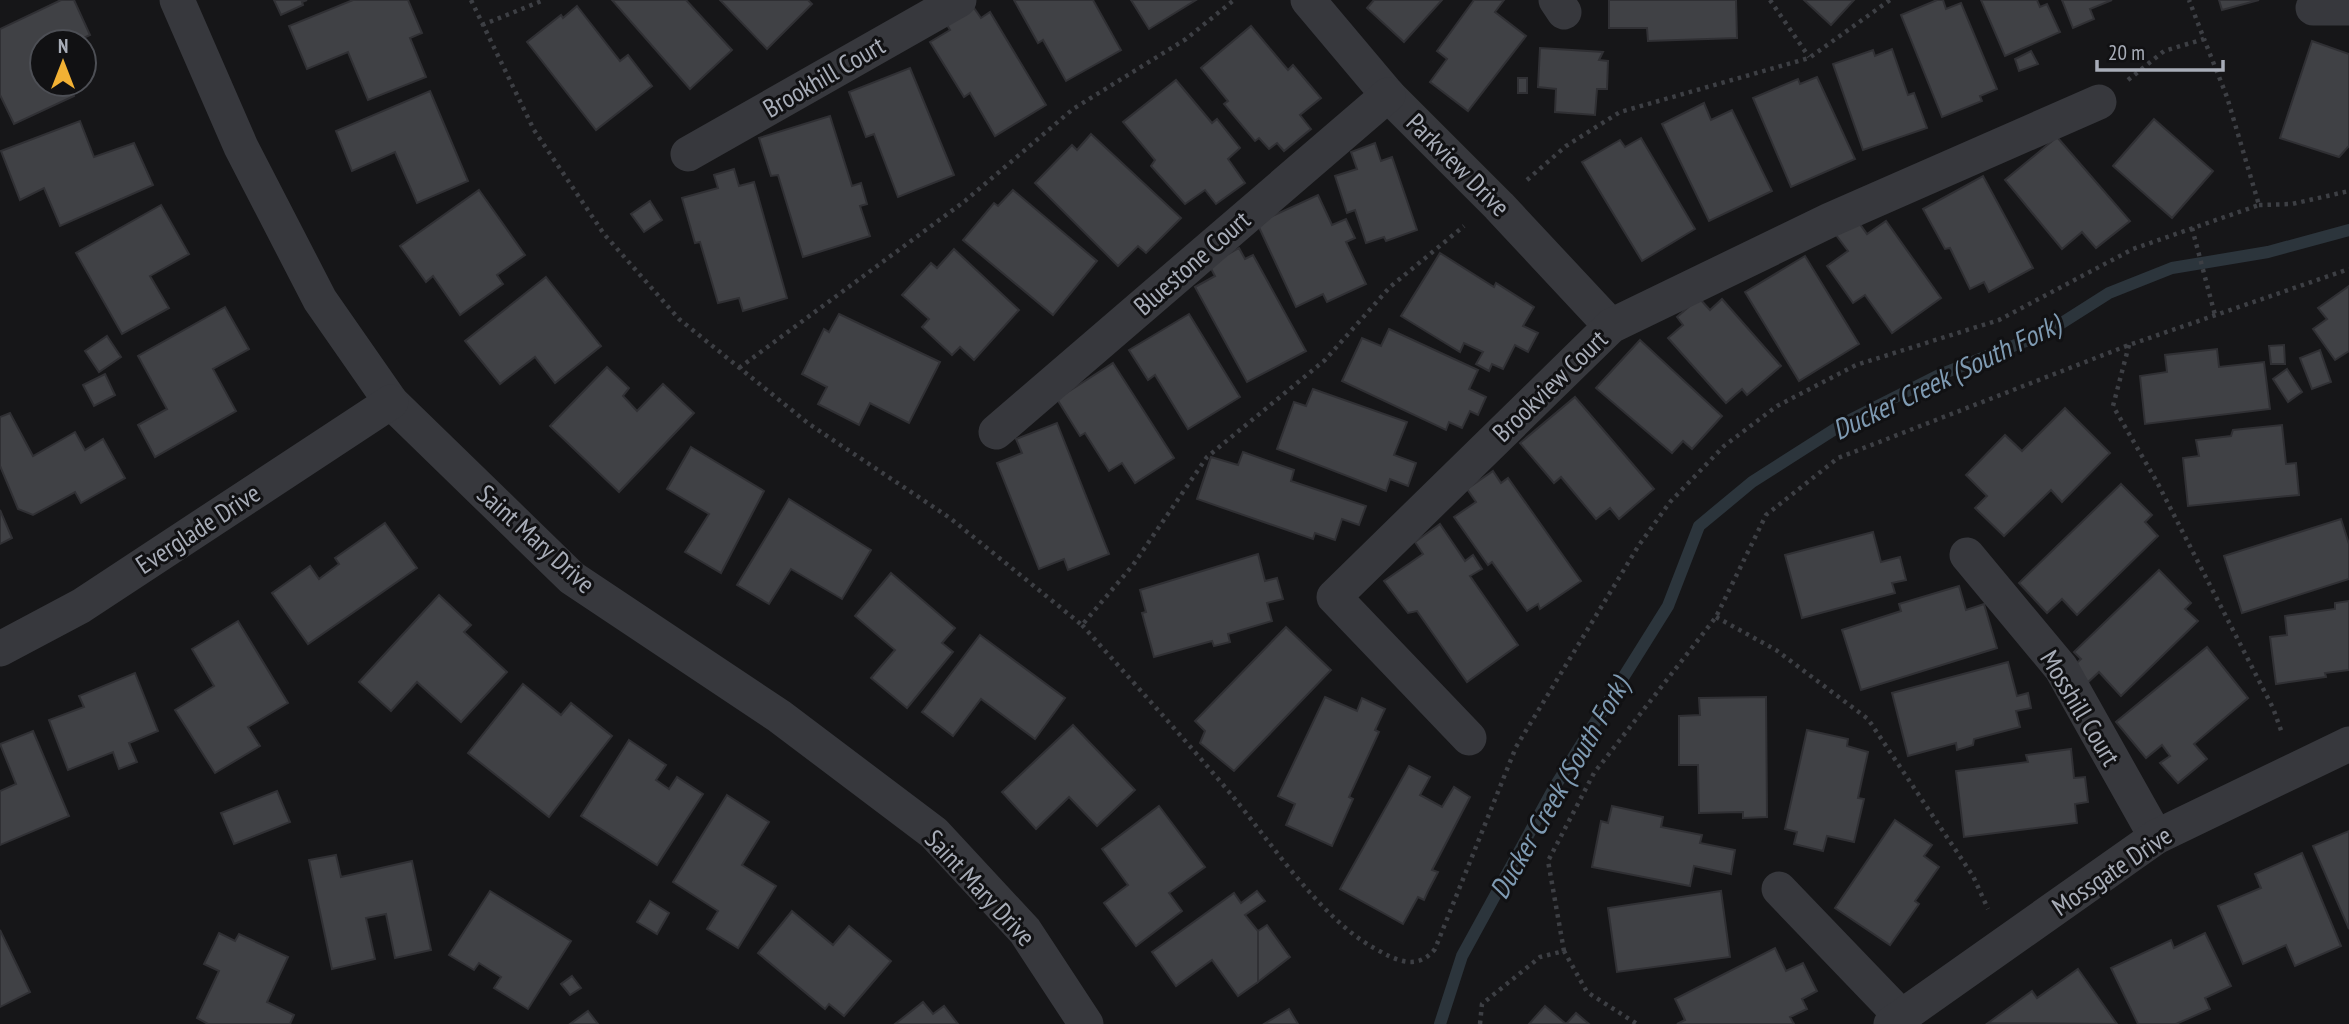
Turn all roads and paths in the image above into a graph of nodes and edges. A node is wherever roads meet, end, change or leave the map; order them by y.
1 (177, 0) edge
2 (471, 0) edge
3 (544, 0) edge
4 (959, 0) edge
5 (1234, 0) edge
6 (1308, 0) edge
7 (1770, 0) edge
8 (1891, 0) edge
9 (2189, 0) edge
10 (2313, 8) dead end
11 (2349, 8) edge
12 (482, 25) junction
13 (2204, 39) junction
14 (1809, 58) junction
15 (1388, 95) junction
16 (2099, 102) joint
17 (688, 154) dead end
18 (2349, 191) edge
19 (2259, 205) junction
20 (1499, 206) junction
21 (2192, 228) junction
22 (2349, 269) edge
23 (2215, 315) junction
24 (1611, 327) junction
25 (2129, 345) junction
26 (739, 368) junction
27 (391, 402) junction
28 (996, 432) dead end
29 (1967, 555) dead end
30 (1716, 617) junction
31 (1082, 625) junction
32 (0, 649) edge
33 (1469, 738) dead end
34 (2349, 744) edge
35 (2296, 770) junction
36 (2156, 837) junction
37 (1779, 889) dead end
38 (2004, 944) junction
39 (1564, 951) junction
40 (1896, 1020) edge
41 (1086, 1024) edge
42 (1479, 1024) edge
43 (1637, 1024) edge

1 - 27 street, Saint Mary Drive
2 - 12 path
3 - 12 path
4 - 17 street, Brookhill Court
5 - 26 path
6 - 15 street, Parkview Drive
7 - 14 path
8 - 14 path
9 - 13 path
10 - 11 street
12 - 26 path
13 - 16 path
13 - 19 path
14 - 20 path
15 - 20 street, Parkview Drive
15 - 28 street, Bluestone Court
16 - 24 street, Brookview Court
18 - 19 path
19 - 21 path
20 - 24 street, Parkview Drive
20 - 31 path
21 - 23 path
21 - 31 path
22 - 23 path
23 - 25 path
24 - 33 street, Brookview Court
25 - 30 path
25 - 35 path
26 - 31 path
27 - 32 street, Everglade Drive
27 - 41 street, Saint Mary Drive
29 - 36 street, Mosshill Court
30 - 38 path
30 - 39 path
34 - 35 street, Mossgate Drive
35 - 36 street, Mossgate Drive
36 - 38 street, Mossgate Drive
37 - 40 street
38 - 40 street, Mossgate Drive
39 - 42 path
39 - 43 path

